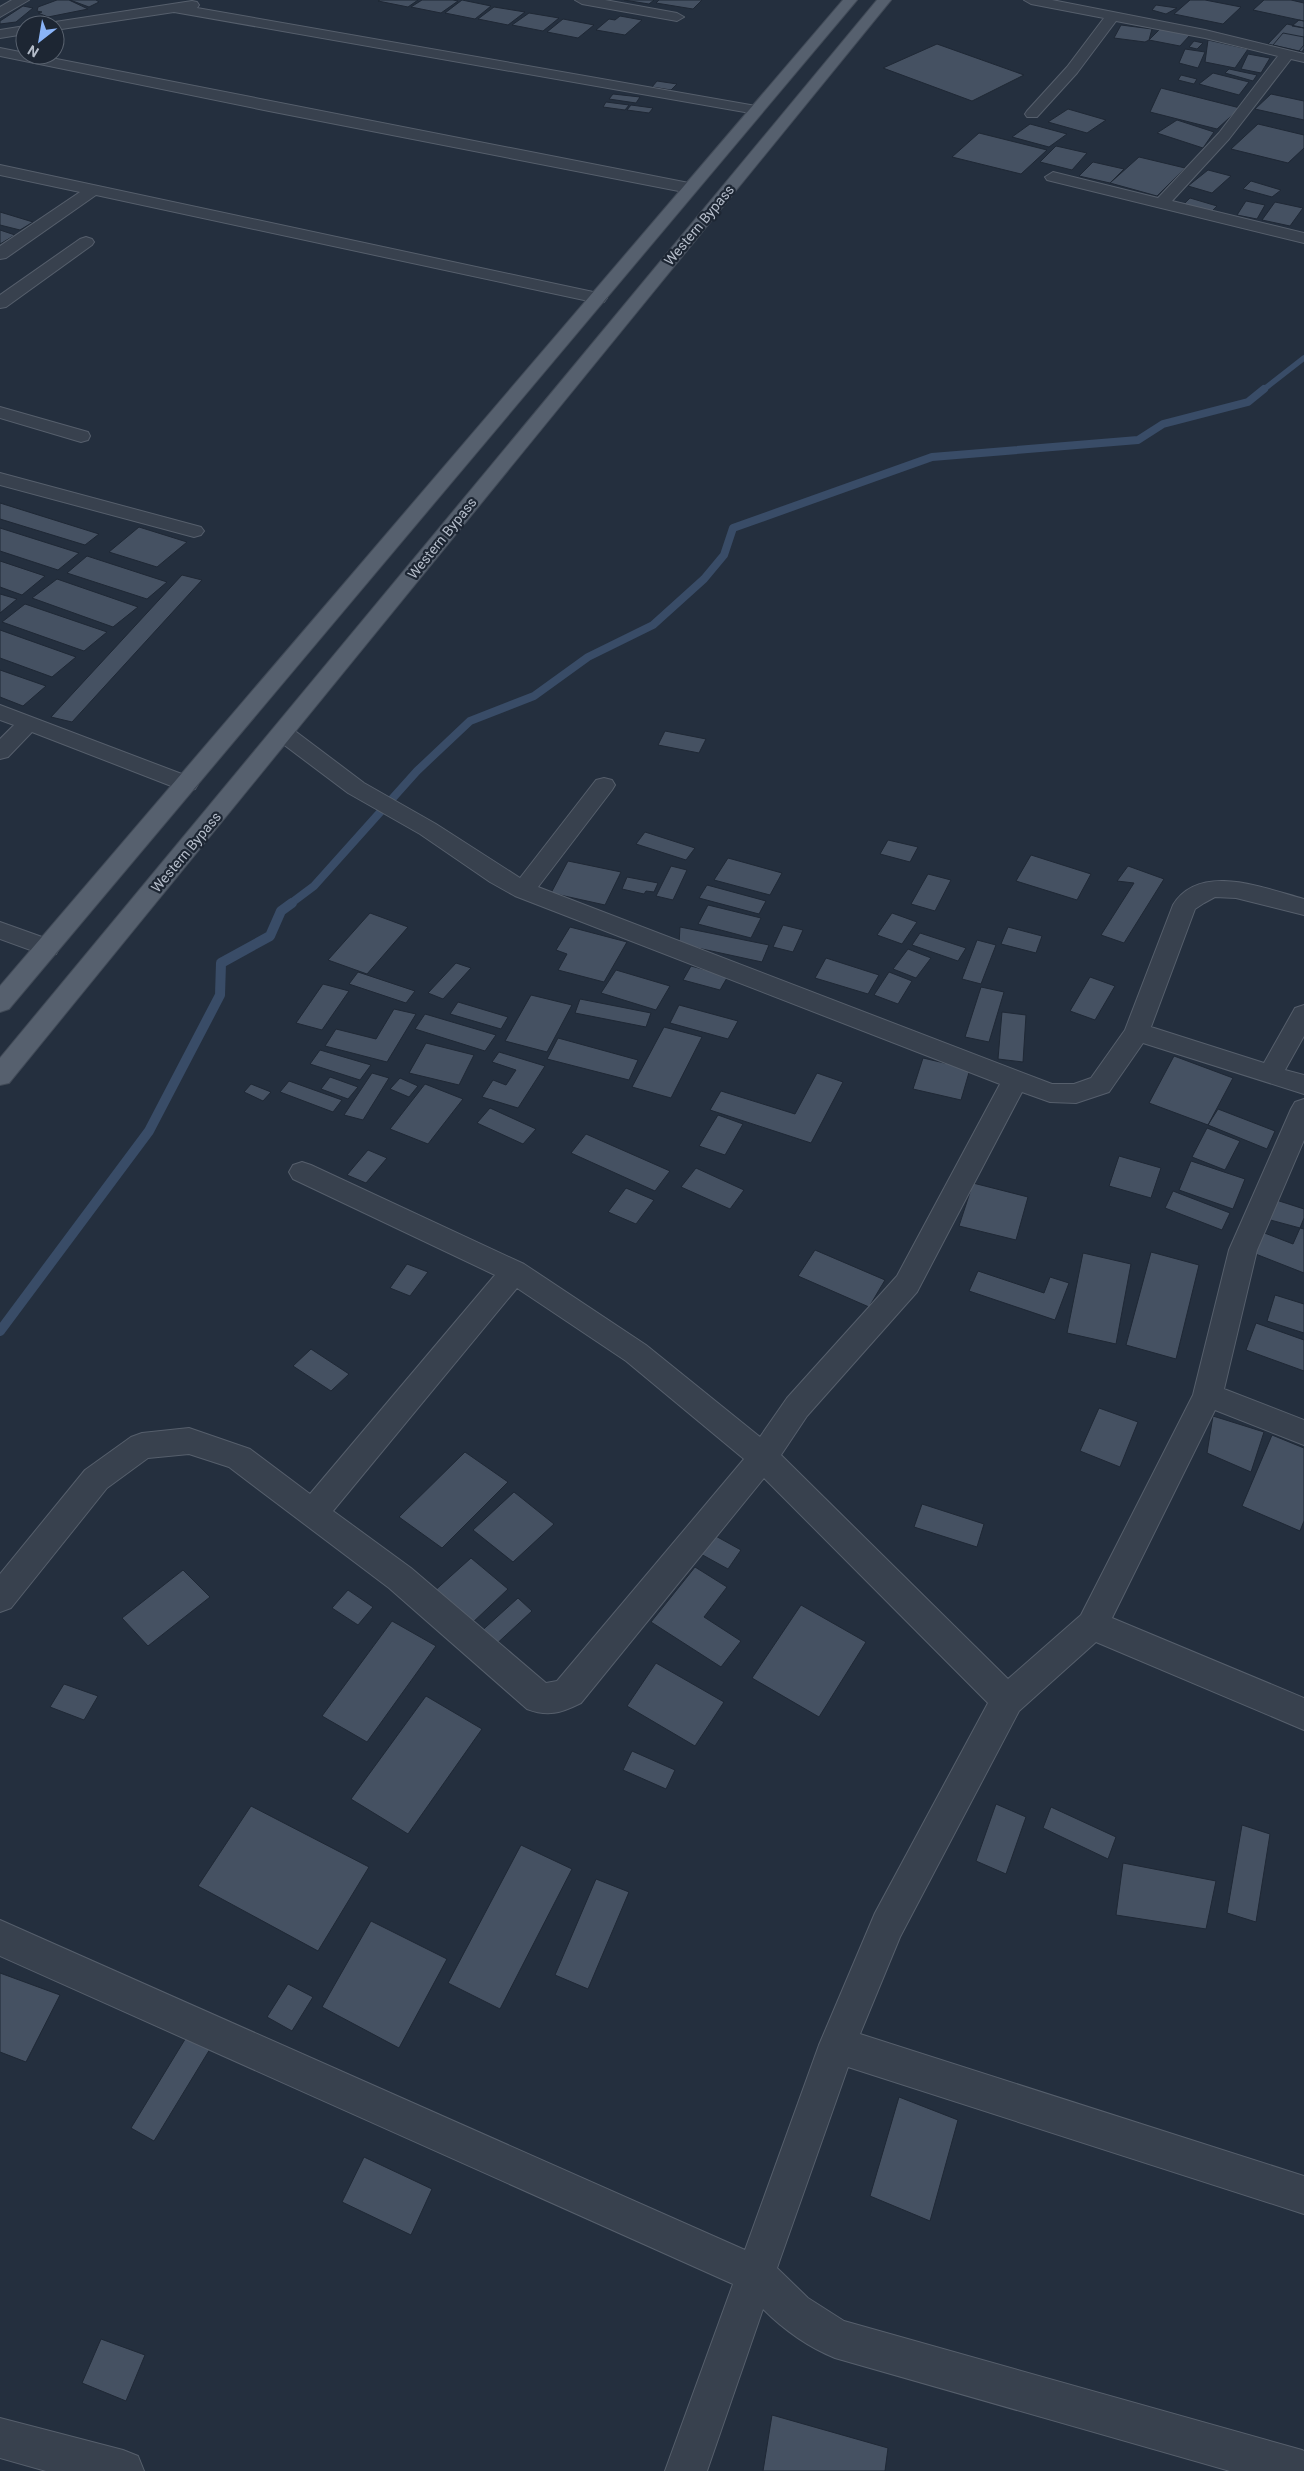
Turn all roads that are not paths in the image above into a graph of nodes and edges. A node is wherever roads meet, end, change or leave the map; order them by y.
1 (22, 0) edge
2 (582, 0) edge
3 (850, 0) edge
4 (884, 0) edge
5 (1031, 0) edge
6 (214, 2) dead end
7 (175, 8) junction
8 (0, 13) edge
9 (1113, 16) junction
10 (677, 17) dead end
11 (65, 24) edge
12 (15, 32) edge
13 (0, 34) edge
14 (0, 52) edge
15 (1287, 54) junction
16 (1304, 58) edge
17 (756, 110) junction
18 (1032, 114) dead end
19 (0, 170) edge
20 (1053, 177) dead end
21 (689, 188) junction
22 (93, 190) junction
23 (1162, 202) junction
24 (1304, 238) edge
25 (86, 242) dead end
26 (0, 254) edge
27 (598, 298) junction
28 (0, 303) edge
29 (0, 412) edge
30 (81, 436) dead end
31 (0, 479) edge
32 (194, 531) dead end
33 (0, 712) edge
34 (29, 723) junction
35 (283, 733) junction
36 (0, 752) edge
37 (186, 784) junction
38 (604, 785) dead end
39 (523, 890) junction
40 (1304, 907) edge
41 (0, 930) edge
42 (47, 948) junction
43 (0, 1003) edge
44 (1304, 1014) edge
45 (1137, 1032) junction
46 (1270, 1074) junction
47 (0, 1076) edge
48 (1014, 1080) junction
49 (1304, 1085) edge
50 (1304, 1110) edge
51 (302, 1172) dead end
52 (514, 1272) junction
53 (1208, 1396) junction
54 (1304, 1433) edge
55 (762, 1457) junction
56 (313, 1513) junction
57 (0, 1598) edge
58 (1092, 1625) junction
59 (1007, 1700) junction
60 (1304, 1715) edge
61 (0, 1938) edge
62 (837, 2045) junction
63 (1304, 2195) edge
64 (756, 2275) junction
65 (0, 2438) edge
66 (1282, 2468) edge
67 (123, 2471) edge
68 (686, 2471) edge

1 - 8 street
2 - 10 street
3 - 17 main road, Western Bypass
4 - 35 main road, Western Bypass
5 - 9 street
6 - 7 street
7 - 11 street
7 - 17 street
9 - 15 street
9 - 18 street
12 - 13 street
14 - 21 street
15 - 16 street
15 - 23 street
17 - 21 main road, Western Bypass
19 - 22 street
20 - 23 street
21 - 27 main road, Western Bypass
22 - 26 street
22 - 27 street
23 - 24 street
25 - 28 street
27 - 37 main road, Western Bypass
29 - 30 street
31 - 32 street
33 - 34 street
34 - 36 street
34 - 37 street
35 - 39 street
35 - 47 main road, Western Bypass
37 - 42 main road, Western Bypass
38 - 39 street
39 - 48 street
40 - 45 street
41 - 42 street
42 - 43 main road, Western Bypass
44 - 46 street
45 - 46 street
45 - 48 street
46 - 49 street
48 - 55 street
50 - 53 street
51 - 52 street
52 - 55 street
52 - 56 street
53 - 54 street
53 - 58 street
55 - 56 street
55 - 59 street
56 - 57 street
58 - 59 street
58 - 60 street
59 - 62 street
61 - 64 street
62 - 63 street
62 - 64 street
64 - 66 street
64 - 68 street
65 - 67 street

